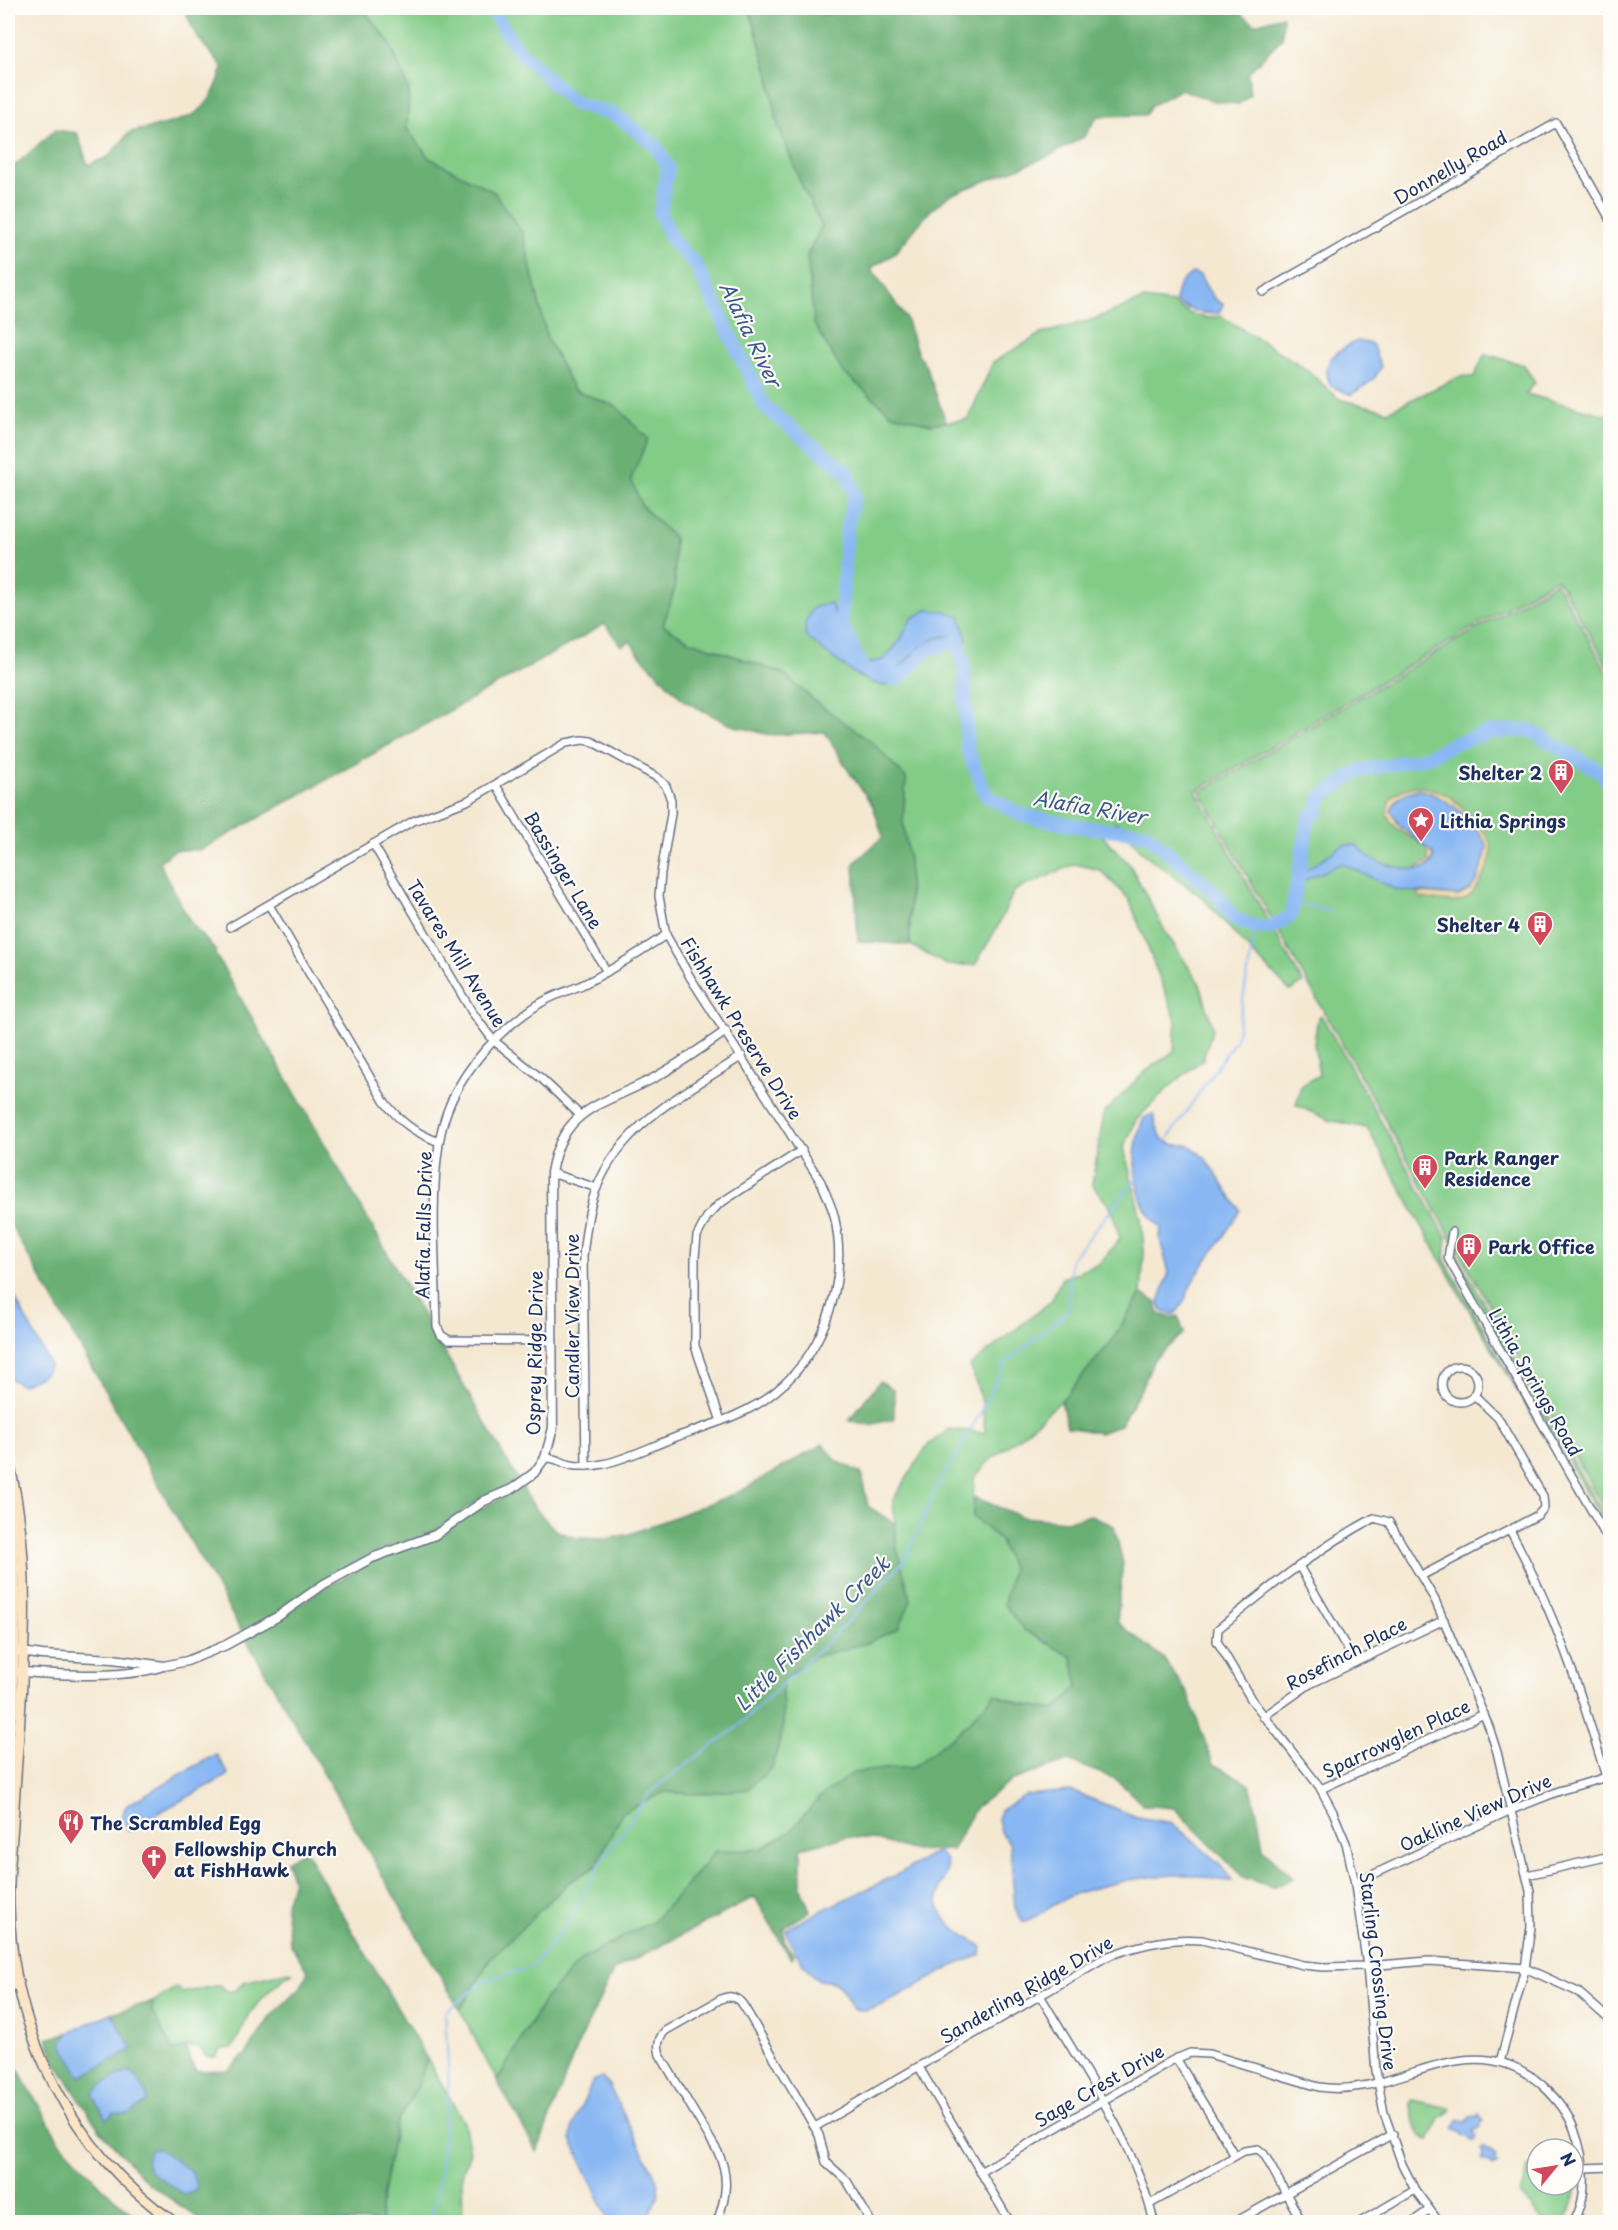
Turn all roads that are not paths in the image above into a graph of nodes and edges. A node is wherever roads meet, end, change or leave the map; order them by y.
1 (1611, 219) edge
2 (1263, 292) dead end
3 (496, 784) junction
4 (373, 844) junction
5 (269, 905) junction
6 (230, 927) dead end
7 (666, 935) junction
8 (607, 972) junction
9 (726, 1031) junction
10 (493, 1040) junction
11 (742, 1056) junction
12 (580, 1115) junction
13 (439, 1142) junction
14 (802, 1150) junction
15 (551, 1173) junction
16 (597, 1188) junction
17 (1452, 1232) dead end
18 (552, 1341) junction
19 (1474, 1395) junction
20 (722, 1421) junction
21 (545, 1458) junction
22 (8, 1459) edge
23 (586, 1466) junction
24 (8, 1497) edge
25 (1510, 1530) junction
26 (1611, 1543) edge
27 (1299, 1566) junction
28 (1421, 1576) junction
29 (1444, 1620) junction
30 (15, 1651) edge
31 (1355, 1662) junction
32 (164, 1666) junction
33 (14, 1671) edge
34 (1484, 1714) junction
35 (1263, 1717) junction
36 (8, 1767) edge
37 (1608, 1776) edge
38 (1321, 1790) junction
39 (1511, 1810) junction
40 (1611, 1856) edge
41 (1527, 1875) junction
42 (1355, 1883) junction
43 (8, 1964) edge
44 (1367, 1966) junction
45 (1525, 1968) junction
46 (1041, 1997) junction
47 (1611, 2020) edge
48 (1176, 2058) junction
49 (1500, 2062) junction
50 (43, 2065) junction
51 (919, 2067) junction
52 (1378, 2083) junction
53 (1101, 2102) junction
54 (815, 2127) junction
55 (1393, 2134) junction
56 (1577, 2137) edge
57 (1235, 2156) junction
58 (1611, 2167) edge
59 (1585, 2168) edge
60 (980, 2172) junction
61 (1415, 2190) junction
62 (1286, 2194) junction
63 (1582, 2197) edge
64 (1150, 2204) junction
65 (1429, 2210) junction
66 (719, 2222) edge
67 (174, 2223) edge
68 (871, 2223) edge
69 (1010, 2223) edge
70 (1154, 2223) edge
71 (1235, 2223) edge
72 (1302, 2223) edge
73 (1360, 2223) edge
74 (1412, 2223) edge
75 (1439, 2223) edge
76 (1574, 2223) edge

1 - 2 street, Donnelly Road
3 - 4 street, Fishhawk Preserve Drive
3 - 7 street, Fishhawk Preserve Drive
3 - 8 street, Bassinger Lane
4 - 5 street, Fishhawk Preserve Drive
4 - 10 street, Tavares Mill Avenue
5 - 6 street, Fishhawk Preserve Drive
5 - 13 street
7 - 8 street, Alafia Falls Drive
7 - 9 street, Fishhawk Preserve Drive
8 - 10 street, Alafia Falls Drive
9 - 11 street, Fishhawk Preserve Drive
9 - 12 street, Osprey Ridge Drive
10 - 12 street, Tavares Mill Avenue
10 - 13 street, Alafia Falls Drive
11 - 14 street, Fishhawk Preserve Drive
11 - 16 street, Candler View Drive
12 - 15 street, Osprey Ridge Drive
13 - 18 street, Alafia Falls Drive
14 - 20 street
14 - 20 street, Fishhawk Preserve Drive
15 - 16 street
15 - 18 street, Osprey Ridge Drive
16 - 23 street, Candler View Drive
17 - 26 street, Lithia Springs Road
18 - 21 street, Osprey Ridge Drive
19 - 19 street
19 - 25 street
20 - 23 street, Fishhawk Preserve Drive
21 - 23 street, Fishhawk Preserve Drive
21 - 32 street, Osprey Ridge Drive
22 - 30 main road
24 - 30 main road
25 - 28 street
25 - 37 street
27 - 28 street, Starling Crossing Drive
27 - 31 street
27 - 35 street, Starling Crossing Drive
28 - 29 street, Starling Crossing Drive
29 - 31 street, Rosefinch Place
29 - 34 street, Starling Crossing Drive
30 - 32 street, Osprey Ridge Drive
30 - 33 main road
31 - 35 street, Rosefinch Place
32 - 33 street
33 - 36 main road
33 - 50 main road
34 - 38 street, Sparrowglen Place
34 - 39 street, Starling Crossing Drive
35 - 38 street, Starling Crossing Drive
37 - 39 street, Oakline View Drive
38 - 42 street, Starling Crossing Drive
39 - 41 street, Starling Crossing Drive
39 - 42 street, Oakline View Drive
40 - 41 street
41 - 45 street, Starling Crossing Drive
42 - 44 street, Starling Crossing Drive
43 - 50 main road
44 - 45 street, Sanderling Ridge Drive
44 - 46 street, Sanderling Ridge Drive
44 - 52 street, Starling Crossing Drive
45 - 47 street, Sanderling Ridge Drive
45 - 49 street, Starling Crossing Drive
46 - 51 street, Sanderling Ridge Drive
46 - 53 street
48 - 52 street, Sage Crest Drive
48 - 53 street, Sage Crest Drive
48 - 57 street
49 - 52 street, Sage Crest Drive
49 - 56 street, Sage Crest Drive
50 - 67 main road
51 - 54 street, Sanderling Ridge Drive
51 - 60 street
52 - 55 street, Starling Crossing Drive
53 - 60 street, Sage Crest Drive
53 - 64 street
54 - 66 street
54 - 68 street
55 - 61 street, Starling Crossing Drive
55 - 62 street
57 - 62 street
57 - 64 street
58 - 59 street
60 - 69 street
61 - 65 street, Starling Crossing Drive
61 - 73 street
62 - 71 street
62 - 72 street
63 - 76 street, Sage Crest Drive
64 - 70 street
65 - 74 street
65 - 75 street, Starling Crossing Drive

